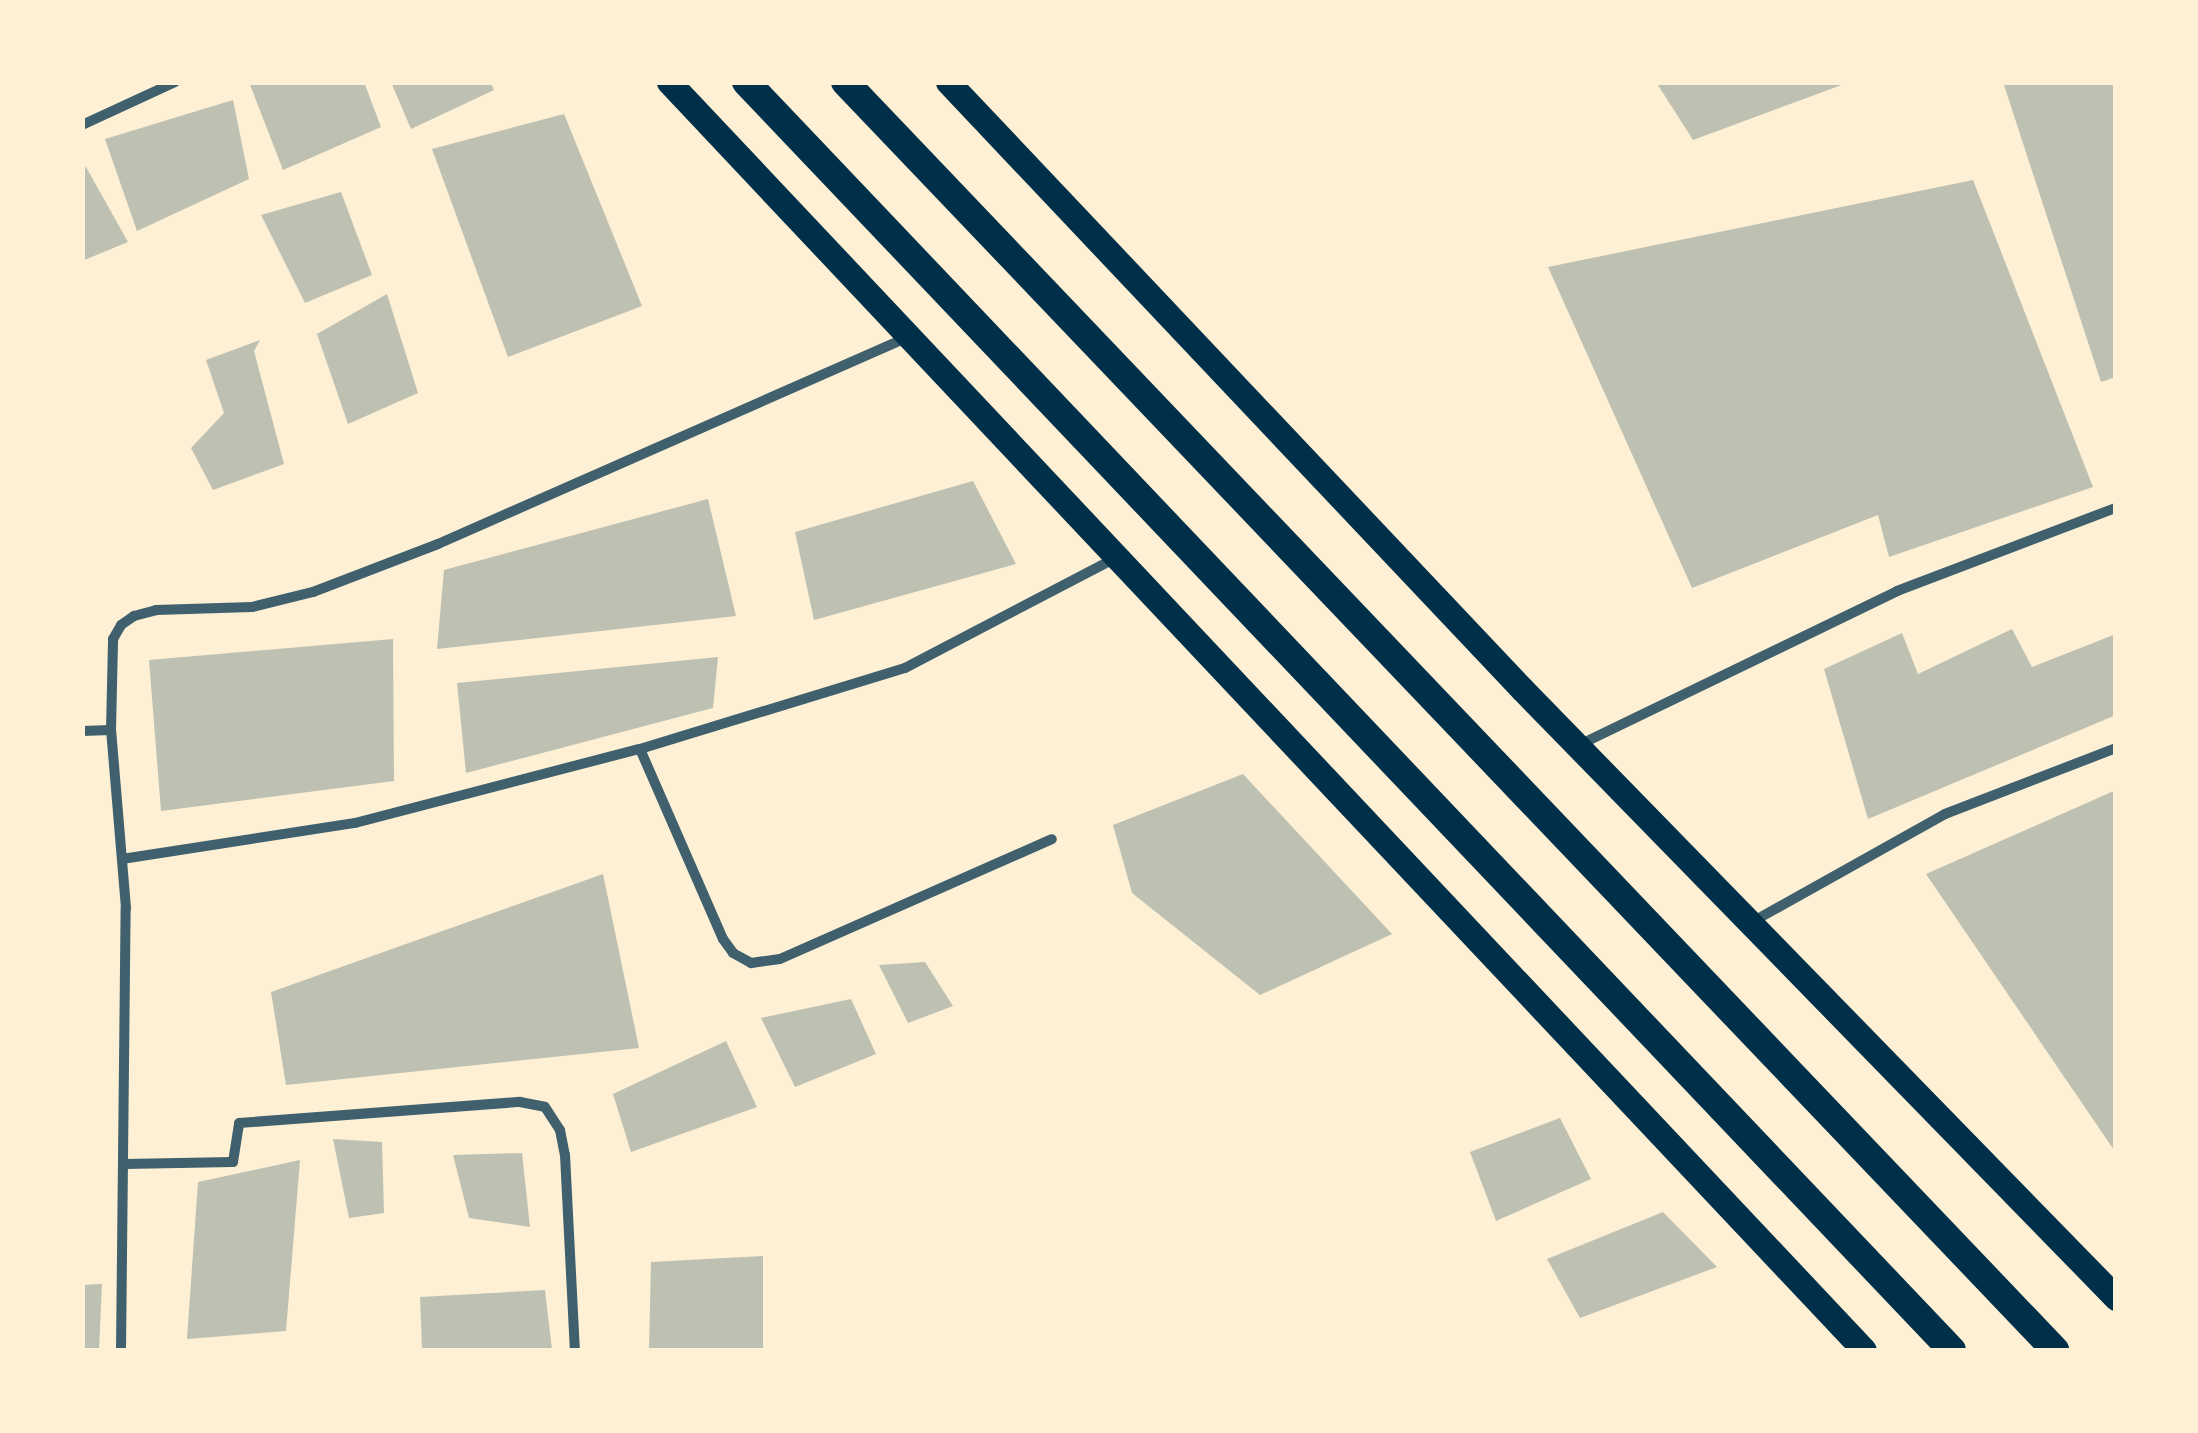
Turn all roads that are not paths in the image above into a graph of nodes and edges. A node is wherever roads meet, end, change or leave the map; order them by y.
1 (175, 82) edge
2 (669, 82) edge
3 (746, 82) edge
4 (845, 82) edge
5 (948, 82) edge
6 (82, 125) edge
7 (909, 337) junction
8 (2116, 508) edge
9 (1117, 557) junction
10 (110, 730) junction
11 (82, 731) edge
12 (1577, 746) junction
13 (640, 748) junction
14 (2116, 748) edge
15 (1052, 840) dead end
16 (122, 859) junction
17 (1750, 924) junction
18 (124, 1164) junction
19 (2116, 1298) edge
20 (122, 1350) edge
21 (575, 1350) edge
22 (1864, 1350) edge
23 (1952, 1350) edge
24 (2055, 1350) edge

1 - 6 street
2 - 7 main road
3 - 23 highway
4 - 24 highway
5 - 12 main road
7 - 9 main road
7 - 10 street
8 - 12 street
9 - 13 street
9 - 22 main road
10 - 11 street
10 - 16 street
12 - 17 main road
13 - 15 street
13 - 16 street
14 - 17 street
16 - 18 street
17 - 19 main road
18 - 20 street
18 - 21 street

